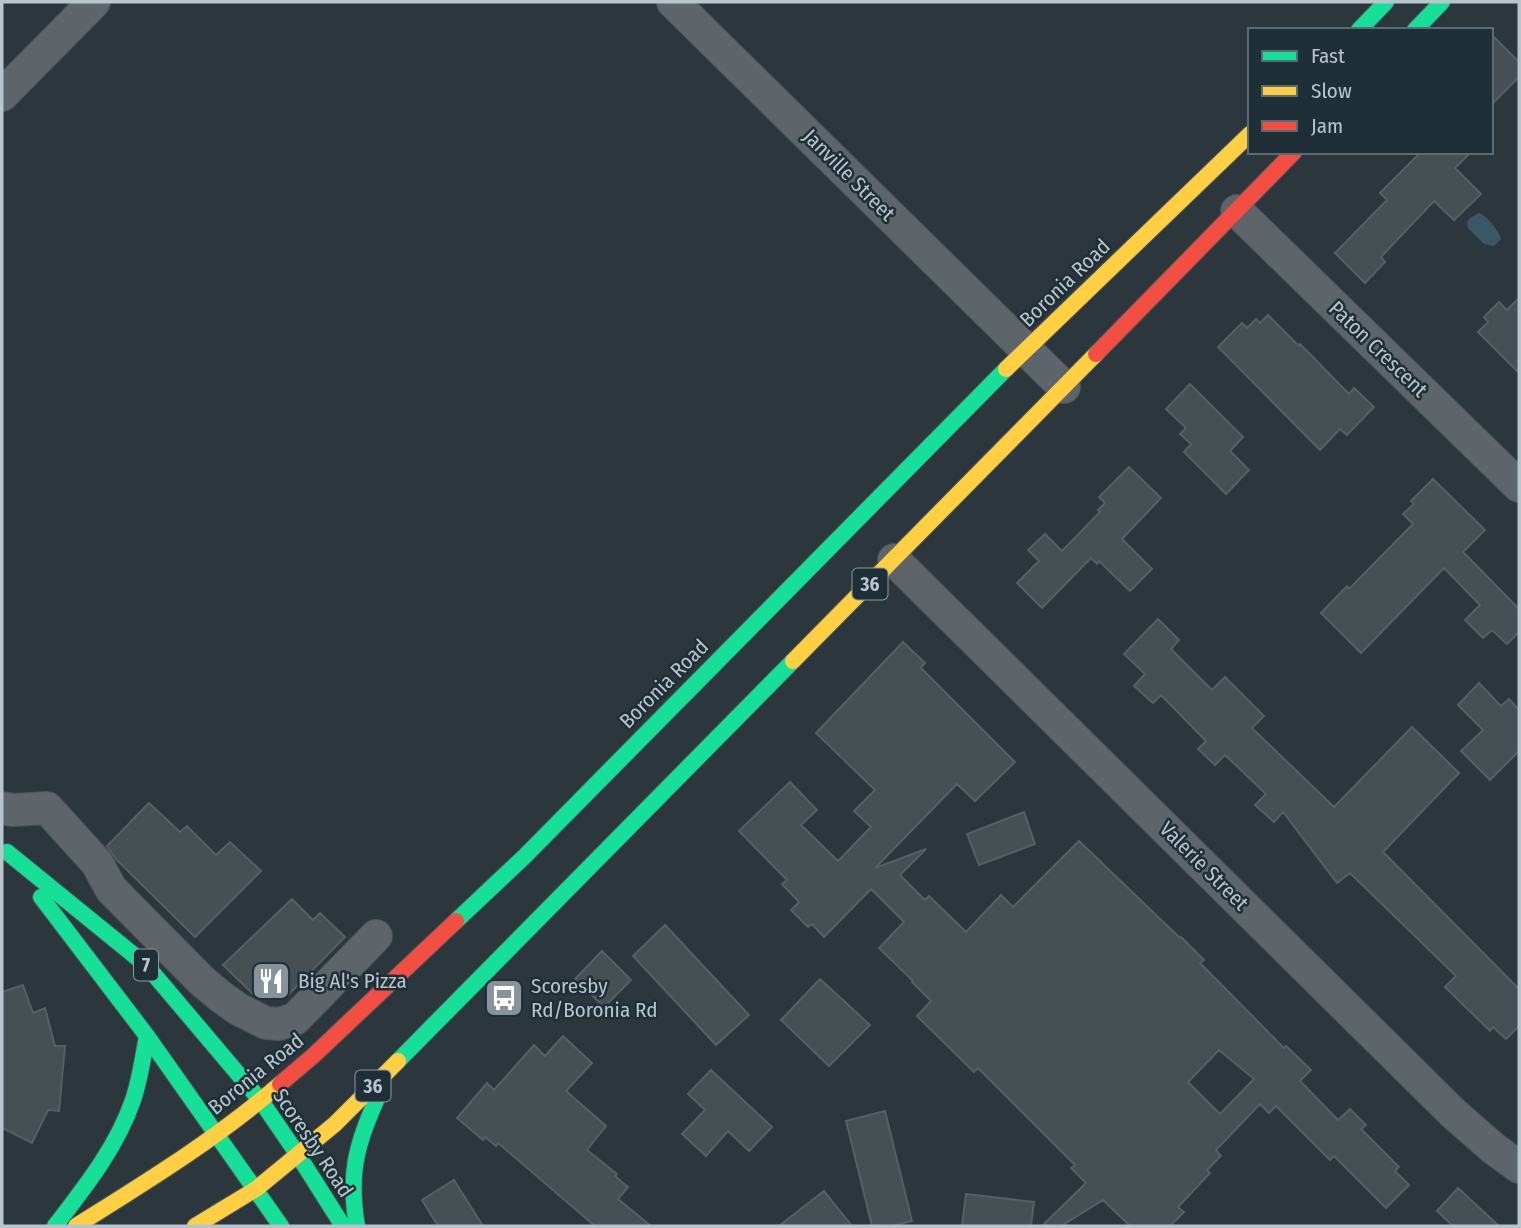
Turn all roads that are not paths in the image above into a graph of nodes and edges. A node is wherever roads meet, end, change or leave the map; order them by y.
1 (94, 2) edge
2 (673, 2) edge
3 (1386, 2) edge
4 (1442, 2) edge
5 (1361, 28) edge
6 (1417, 28) edge
7 (2, 95) edge
8 (1248, 136) edge
9 (1292, 154) edge
10 (1237, 211) junction
11 (1026, 349) junction
12 (1064, 387) junction
13 (1519, 486) edge
14 (894, 560) junction
15 (2, 808) edge
16 (4, 850) edge
17 (376, 936) dead end
18 (147, 1036) junction
19 (390, 1069) junction
20 (261, 1101) junction
21 (216, 1133) junction
22 (298, 1155) junction
23 (1519, 1167) edge
24 (256, 1189) junction
25 (55, 1226) edge
26 (76, 1226) edge
27 (195, 1226) edge
28 (281, 1226) edge
29 (343, 1226) edge
30 (357, 1226) edge

1 - 7 street
2 - 11 street, Janville Street
3 - 5 main road
4 - 6 main road
8 - 11 main road, Boronia Road
9 - 10 main road, 36
10 - 12 main road, 36
10 - 13 street, Paton Crescent
11 - 12 street, Janville Street
11 - 20 main road, Boronia Road
12 - 14 main road, 36
14 - 19 main road, 36
14 - 23 street, Valerie Street
15 - 17 street
16 - 18 main road, Scoresby Road / 7
16 - 20 main road, Scoresby Road / 7
18 - 21 main road, Scoresby Road / 7
18 - 25 main road
19 - 22 main road, 36
19 - 30 main road
20 - 21 main road, Boronia Road
20 - 22 main road, Scoresby Road / 7
21 - 24 main road, Scoresby Road / 7
21 - 26 main road, Boronia Road
22 - 24 main road, 36
22 - 29 main road, Scoresby Road / 7
24 - 27 main road, 36
24 - 28 main road, Scoresby Road / 7

